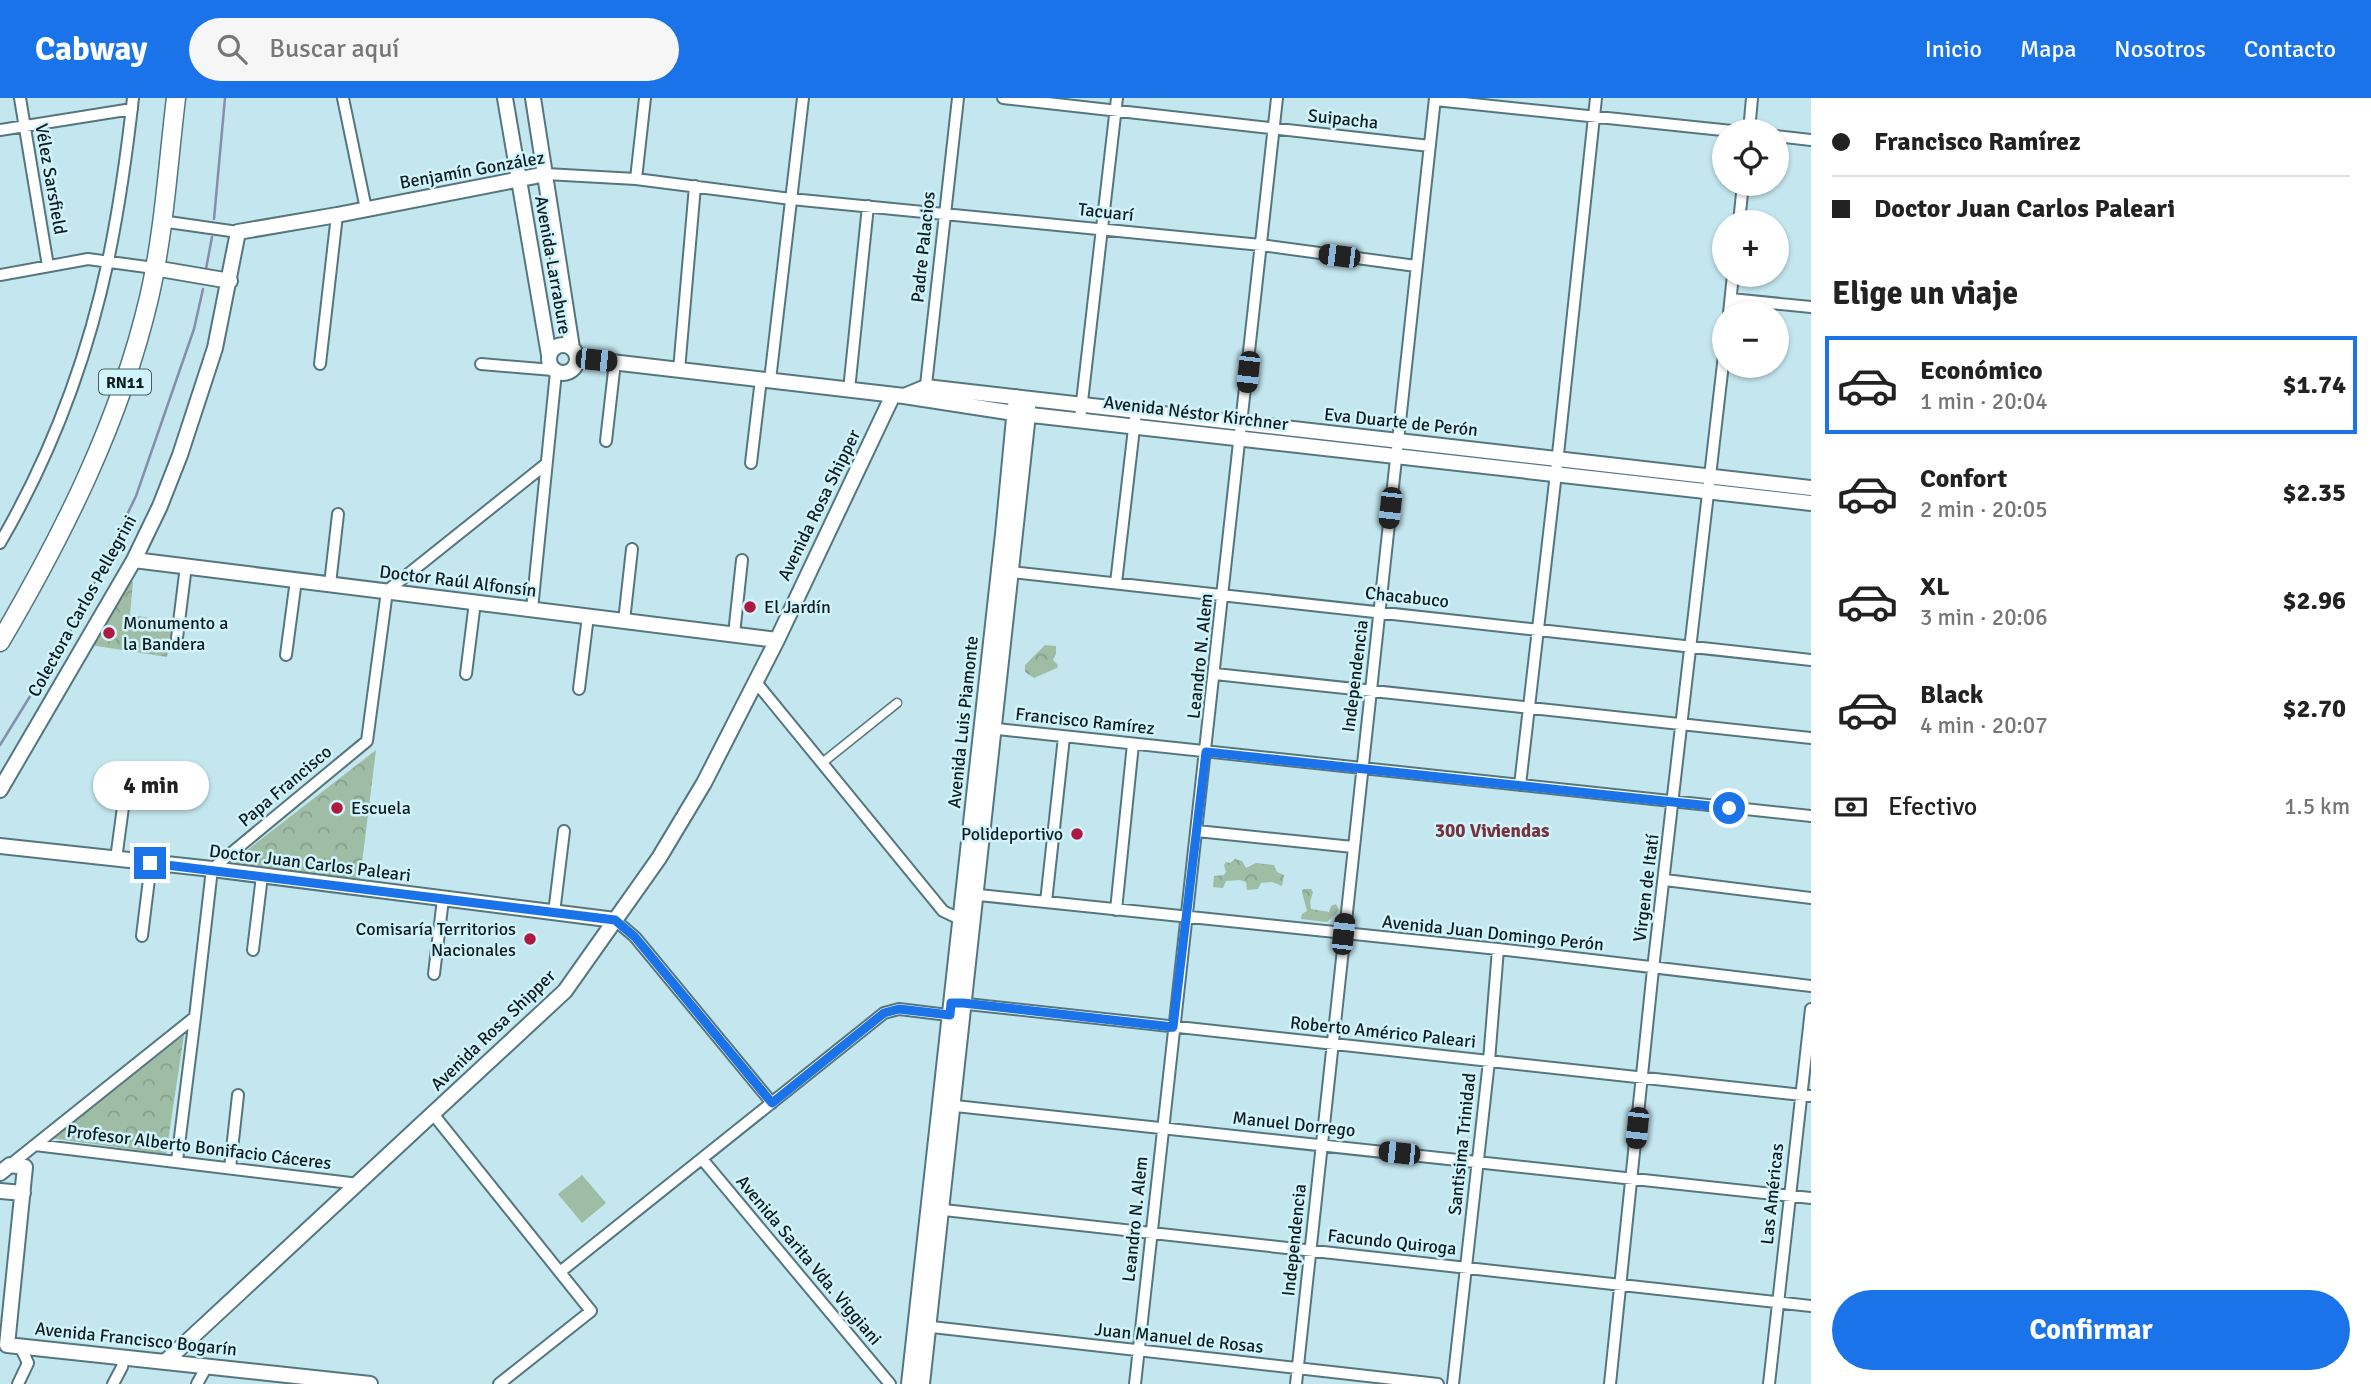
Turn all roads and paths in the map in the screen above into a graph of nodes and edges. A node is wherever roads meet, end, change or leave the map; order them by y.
1 (20, 98) edge
2 (176, 98) edge
3 (343, 98) edge
4 (505, 98) edge
5 (533, 98) edge
6 (645, 98) edge
7 (803, 98) edge
8 (958, 98) edge
9 (1003, 98) edge
10 (1117, 98) edge
11 (1278, 98) edge
12 (1596, 98) edge
13 (1752, 98) edge
14 (1435, 99) edge
15 (1508, 103) edge
16 (133, 104) edge
17 (1116, 111) junction
18 (1594, 117) junction
19 (1750, 119) edge
20 (24, 125) junction
21 (1712, 129) edge
22 (0, 130) edge
23 (1274, 130) junction
24 (1789, 137) edge
25 (1811, 140) edge
26 (1430, 146) junction
27 (546, 174) junction
28 (519, 179) junction
29 (636, 179) junction
30 (695, 186) junction
31 (791, 199) junction
32 (867, 206) junction
33 (366, 209) junction
34 (945, 214) junction
35 (337, 215) junction
36 (161, 221) junction
37 (1102, 229) junction
38 (238, 232) junction
39 (1261, 245) junction
40 (108, 261) junction
41 (48, 266) junction
42 (1416, 266) junction
43 (154, 268) junction
44 (0, 275) edge
45 (230, 281) junction
46 (1732, 287) edge
47 (1731, 299) joint
48 (1811, 307) edge
49 (575, 353) junction
50 (615, 362) junction
51 (320, 364) dead end
52 (481, 364) dead end
53 (553, 366) junction
54 (679, 370) junction
55 (1721, 378) edge
56 (765, 380) junction
57 (849, 390) junction
58 (925, 394) junction
59 (899, 396) junction
60 (1022, 398) junction
61 (1081, 412) junction
62 (1021, 414) junction
63 (1136, 419) junction
64 (1241, 430) junction
65 (606, 441) dead end
66 (1396, 448) junction
67 (751, 463) dead end
68 (546, 464) junction
69 (1557, 466) junction
70 (1709, 484) junction
71 (1811, 488) edge
72 (1811, 503) edge
73 (338, 514) dead end
74 (0, 543) edge
75 (632, 549) dead end
76 (742, 559) dead end
77 (134, 560) junction
78 (186, 566) junction
79 (1004, 571) junction
80 (296, 580) junction
81 (1116, 583) junction
82 (330, 584) junction
83 (387, 591) junction
84 (1224, 595) junction
85 (475, 602) junction
86 (532, 609) junction
87 (1380, 612) junction
88 (588, 616) junction
89 (624, 621) junction
90 (1538, 630) junction
91 (734, 634) junction
92 (177, 638) dead end
93 (777, 640) junction
94 (0, 642) edge
95 (1691, 647) junction
96 (286, 656) dead end
97 (1811, 660) edge
98 (466, 674) dead end
99 (1215, 674) junction
100 (755, 681) junction
101 (579, 689) dead end
102 (1371, 691) junction
103 (897, 703) dead end
104 (1527, 708) junction
105 (1682, 724) junction
106 (987, 728) junction
107 (1064, 737) junction
108 (1811, 738) edge
109 (1133, 744) junction
110 (1206, 752) junction
111 (822, 763) junction
112 (1362, 769) junction
113 (126, 785) dead end
114 (1520, 785) junction
115 (0, 790) edge
116 (1674, 802) junction
117 (1811, 816) edge
118 (564, 831) dead end
119 (1197, 831) junction
120 (0, 846) edge
121 (1353, 847) junction
122 (116, 859) junction
123 (150, 863) junction
124 (212, 869) junction
125 (262, 876) junction
126 (1665, 880) junction
127 (969, 894) junction
128 (1811, 898) edge
129 (443, 899) junction
130 (1046, 902) junction
131 (1116, 910) junction
132 (554, 914) junction
133 (1187, 918) junction
134 (615, 920) junction
135 (966, 922) junction
136 (1343, 934) junction
137 (142, 936) dead end
138 (1498, 949) junction
139 (253, 950) dead end
140 (1653, 969) junction
141 (434, 974) dead end
142 (1811, 986) edge
143 (956, 1009) junction
144 (1811, 1009) edge
145 (195, 1017) junction
146 (1173, 1027) junction
147 (1332, 1044) junction
148 (1489, 1061) junction
149 (1642, 1077) junction
150 (239, 1095) dead end
151 (1806, 1095) edge
152 (772, 1103) junction
153 (946, 1105) junction
154 (433, 1114) junction
155 (1163, 1128) junction
156 (1321, 1145) junction
157 (31, 1148) junction
158 (702, 1159) junction
159 (177, 1161) junction
160 (1478, 1162) junction
161 (25, 1167) junction
162 (230, 1168) junction
163 (5, 1169) edge
164 (1631, 1178) junction
165 (359, 1184) junction
166 (0, 1191) edge
167 (23, 1194) junction
168 (1790, 1196) junction
169 (1811, 1198) edge
170 (934, 1209) junction
171 (1151, 1233) junction
172 (1310, 1251) junction
173 (1466, 1268) junction
174 (560, 1272) junction
175 (1620, 1285) junction
176 (1778, 1302) junction
177 (1811, 1306) edge
178 (922, 1326) junction
179 (9, 1345) edge
180 (1139, 1351) junction
181 (124, 1357) junction
182 (165, 1362) junction
183 (207, 1366) junction
184 (1298, 1369) junction
185 (18, 1384) edge
186 (113, 1384) edge
187 (197, 1384) edge
188 (370, 1384) edge
189 (499, 1384) edge
190 (890, 1384) edge
191 (909, 1384) edge
192 (922, 1384) edge
193 (1135, 1384) edge
194 (1296, 1384) edge
195 (1438, 1384) edge
196 (1453, 1384) edge
197 (1610, 1384) edge
198 (1769, 1384) edge

1 - 20 street, Vélez Sarsfield
2 - 36 highway, RN11
3 - 33 street
4 - 28 street, Avenida Larrabure
5 - 27 street, Avenida Larrabure
6 - 29 street
7 - 31 street
8 - 34 street, Padre Palacios
9 - 17 street, Suipacha
10 - 17 street
11 - 23 street, Leandro N. Alem
12 - 18 street
13 - 19 street
14 - 15 street
14 - 26 street, Independencia
15 - 18 street
16 - 20 street
16 - 40 street
17 - 23 street, Suipacha
17 - 37 street
18 - 21 street
18 - 69 street
20 - 22 street
20 - 41 street, Vélez Sarsfield
23 - 26 street, Suipacha
23 - 39 street, Leandro N. Alem
24 - 25 street
26 - 42 street, Independencia
27 - 28 street, Benjamín González
27 - 29 street, Benjamín González
27 - 49 street, Avenida Larrabure
28 - 33 street, Benjamín González
28 - 53 street, Avenida Larrabure
29 - 30 street, Benjamín González
30 - 31 street, Benjamín González
30 - 54 street
31 - 32 street, Tacuarí
31 - 56 street
32 - 34 street, Tacuarí
32 - 57 street
33 - 35 street, Benjamín González
34 - 37 street, Tacuarí
34 - 58 street, Padre Palacios
35 - 38 street, Benjamín González
35 - 51 street
36 - 38 street, Benjamín González
36 - 43 highway, RN11
37 - 39 street, Tacuarí
37 - 61 street
38 - 45 street, Colectora Carlos Pellegrini
39 - 42 street, Tacuarí
39 - 64 street, Leandro N. Alem
40 - 41 street
40 - 43 street
40 - 74 street
41 - 44 street
42 - 66 street, Independencia
43 - 45 street
43 - 94 highway, RN11
45 - 77 street, Colectora Carlos Pellegrini
46 - 47 street
47 - 48 street
49 - 50 street
49 - 53 street
49 - 53 street
50 - 54 street
50 - 65 street
52 - 53 street
53 - 68 street
54 - 56 street
55 - 70 street, Virgen de Itatí
56 - 57 street
56 - 67 street
57 - 59 street
58 - 59 street, Eva Duarte de Perón
58 - 60 street, Eva Duarte de Perón
58 - 62 street, Avenida Néstor Kirchner
59 - 93 street, Avenida Rosa Shipper
60 - 61 street, Eva Duarte de Perón
60 - 62 street, Avenida Luis Piamonte
61 - 62 street, Avenida Néstor Kirchner
61 - 63 street, Eva Duarte de Perón
62 - 79 street, Avenida Luis Piamonte
63 - 64 street, Eva Duarte de Perón
63 - 81 street
64 - 66 street, Eva Duarte de Perón
64 - 84 street, Leandro N. Alem
66 - 69 street, Eva Duarte de Perón
66 - 87 street, Independencia
68 - 83 street
68 - 86 street
69 - 70 street, Eva Duarte de Perón
69 - 90 street
70 - 71 street, Eva Duarte de Perón
70 - 72 street
70 - 95 street, Virgen de Itatí
73 - 82 street
75 - 89 street
76 - 91 street
77 - 78 street, Doctor Raúl Alfonsín
77 - 115 street, Colectora Carlos Pellegrini
78 - 80 street, Doctor Raúl Alfonsín
78 - 92 street
79 - 81 street, Chacabuco
79 - 106 street, Avenida Luis Piamonte
80 - 82 street, Doctor Raúl Alfonsín
80 - 96 street
81 - 84 street, Chacabuco
82 - 83 street, Doctor Raúl Alfonsín
83 - 85 street, Doctor Raúl Alfonsín
83 - 124 street, Papa Francisco
84 - 87 street, Chacabuco
84 - 99 street, Leandro N. Alem
85 - 86 street, Doctor Raúl Alfonsín
85 - 98 street
86 - 88 street, Doctor Raúl Alfonsín
87 - 90 street, Chacabuco
87 - 102 street, Independencia
88 - 89 street, Doctor Raúl Alfonsín
88 - 101 street
89 - 91 street, Doctor Raúl Alfonsín
90 - 95 street, Chacabuco
90 - 104 street
91 - 93 street, Doctor Raúl Alfonsín
93 - 100 street, Avenida Rosa Shipper
95 - 97 street, Chacabuco
95 - 105 street, Virgen de Itatí
99 - 102 street
99 - 110 street, Leandro N. Alem
100 - 111 street
100 - 134 street, Avenida Rosa Shipper
102 - 104 street
102 - 112 street, Independencia
103 - 111 street
104 - 105 street
104 - 114 street
105 - 108 street
105 - 116 street, Virgen de Itatí
106 - 107 street, Francisco Ramírez
106 - 127 street, Avenida Luis Piamonte
107 - 109 street, Francisco Ramírez
107 - 130 street
109 - 110 street, Francisco Ramírez
109 - 131 street
110 - 112 street, Francisco Ramírez
110 - 119 street, Leandro N. Alem
111 - 135 street
112 - 114 street, Francisco Ramírez
112 - 121 street, Independencia
113 - 122 street
114 - 116 street, Francisco Ramírez
116 - 117 street, Francisco Ramírez
116 - 126 street, Virgen de Itatí
118 - 132 street
119 - 121 street
119 - 133 street, Leandro N. Alem
120 - 122 street, Doctor Juan Carlos Paleari
121 - 136 street, Independencia
122 - 123 street, Doctor Juan Carlos Paleari
123 - 124 street, Doctor Juan Carlos Paleari
123 - 137 street
124 - 125 street, Doctor Juan Carlos Paleari
124 - 145 street
125 - 129 street, Doctor Juan Carlos Paleari
125 - 139 street
126 - 128 street
126 - 140 street, Virgen de Itatí
127 - 130 street, Avenida Juan Domingo Perón
127 - 135 street, Avenida Luis Piamonte
129 - 132 street, Doctor Juan Carlos Paleari
129 - 141 street
130 - 131 street, Avenida Juan Domingo Perón
131 - 133 street, Avenida Juan Domingo Perón
132 - 134 street, Doctor Juan Carlos Paleari
133 - 136 street, Avenida Juan Domingo Perón
133 - 146 street, Leandro N. Alem
134 - 152 street
134 - 154 street, Avenida Rosa Shipper
135 - 143 street, Avenida Luis Piamonte
136 - 138 street, Avenida Juan Domingo Perón
136 - 147 street, Independencia
138 - 140 street, Avenida Juan Domingo Perón
138 - 148 street, Santisima Trinidad
140 - 142 street, Avenida Juan Domingo Perón
140 - 149 street, Virgen de Itatí
143 - 146 street, Roberto Américo Paleari
143 - 152 street, Roberto Américo Paleari
143 - 153 street, Avenida Luis Piamonte
144 - 151 street, Las Américas
145 - 157 street
145 - 159 street
146 - 147 street, Roberto Américo Paleari
146 - 155 street, Leandro N. Alem
147 - 148 street, Roberto Américo Paleari
147 - 156 street, Independencia
148 - 149 street, Roberto Américo Paleari
148 - 160 street, Santisima Trinidad
149 - 151 street, Roberto Américo Paleari
149 - 164 street, Virgen de Itatí
150 - 162 street
151 - 168 street, Las Américas
152 - 158 street, Roberto Américo Paleari
153 - 155 street, Manuel Dorrego
153 - 170 street, Avenida Luis Piamonte
154 - 165 street, Avenida Rosa Shipper
154 - 174 street
155 - 156 street, Manuel Dorrego
155 - 171 street, Leandro N. Alem
156 - 160 street, Manuel Dorrego
156 - 172 street, Independencia
157 - 159 street, Profesor Alberto Bonifacio Cáceres
157 - 161 street
157 - 163 street
158 - 174 street, Roberto Américo Paleari
158 - 190 street, Avenida Sarita Vda. Viggiani
159 - 162 street, Profesor Alberto Bonifacio Cáceres
160 - 164 street, Manuel Dorrego
160 - 173 street, Santisima Trinidad
161 - 163 street
161 - 167 street, Avenida Francisco Bogarín
162 - 165 street, Profesor Alberto Bonifacio Cáceres
164 - 168 street, Manuel Dorrego
164 - 175 street, Virgen de Itatí
165 - 182 street, Avenida Rosa Shipper
166 - 167 street
167 - 179 street, Avenida Francisco Bogarín
168 - 169 street, Manuel Dorrego
168 - 176 street, Las Américas
170 - 171 street, Facundo Quiroga
170 - 178 street, Avenida Luis Piamonte
171 - 172 street, Facundo Quiroga
171 - 180 street, Leandro N. Alem
172 - 173 street, Facundo Quiroga
172 - 184 street, Independencia
173 - 175 street, Facundo Quiroga
173 - 196 street, Santisima Trinidad
174 - 189 street
175 - 176 street, Facundo Quiroga
175 - 197 street, Virgen de Itatí
176 - 177 street, Facundo Quiroga
176 - 198 street, Las Américas
178 - 180 street, Juan Manuel de Rosas
178 - 191 street, Avenida Luis Piamonte
178 - 192 street, Avenida Luis Piamonte
179 - 181 street, Avenida Francisco Bogarín
179 - 185 street
180 - 184 street, Juan Manuel de Rosas
180 - 193 street, Leandro N. Alem
181 - 182 street, Avenida Francisco Bogarín
181 - 186 street
182 - 183 street, Avenida Francisco Bogarín
183 - 187 street
183 - 188 street, Avenida Francisco Bogarín
184 - 194 street, Independencia
184 - 195 street, Juan Manuel de Rosas

